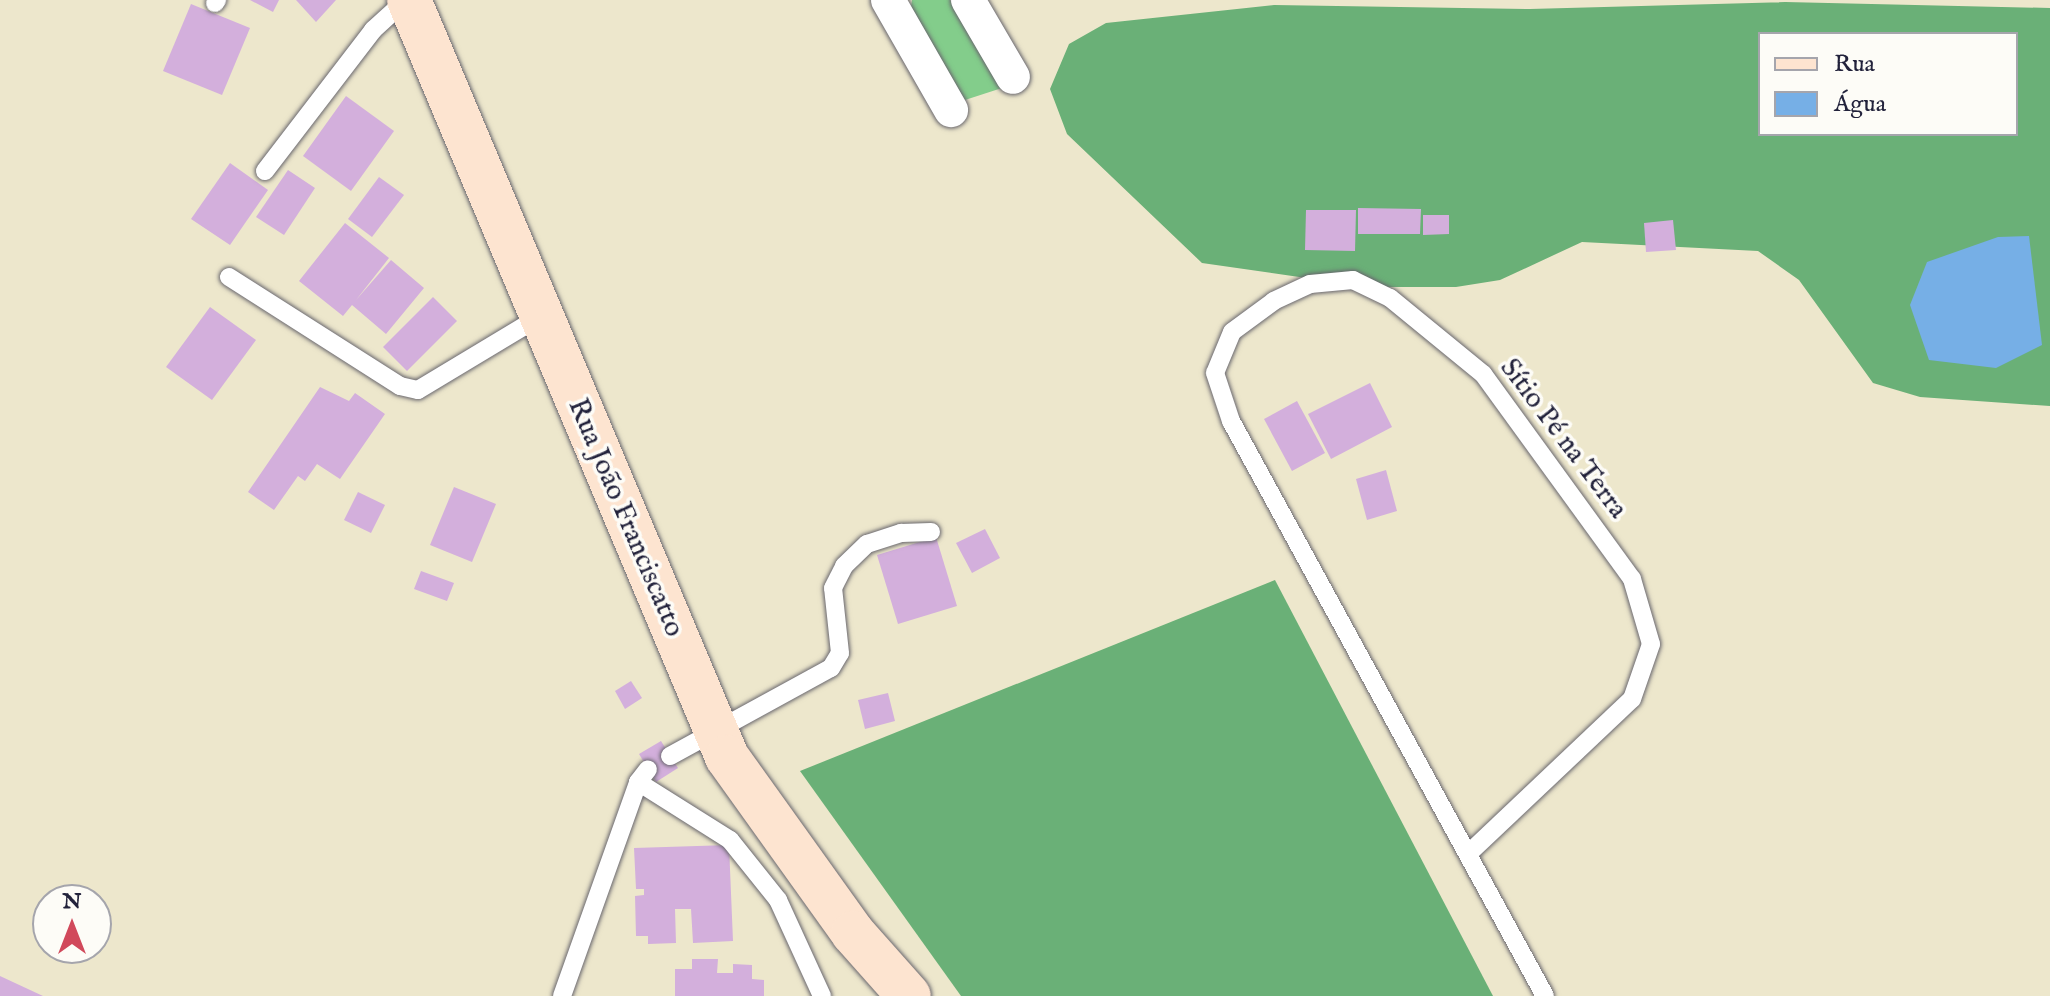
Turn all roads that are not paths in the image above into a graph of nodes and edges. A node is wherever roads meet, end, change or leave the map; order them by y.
1 (407, 0) edge
2 (888, 0) edge
3 (968, 0) edge
4 (1013, 77) dead end
5 (951, 110) dead end
6 (265, 171) dead end
7 (229, 277) dead end
8 (541, 316) junction
9 (931, 532) dead end
10 (714, 730) junction
11 (670, 756) dead end
12 (1469, 853) junction
13 (562, 996) edge
14 (822, 996) edge
15 (909, 996) edge
16 (1545, 996) edge

1 - 6 lane
1 - 8 street, Rua João Franciscatto
2 - 5 street
3 - 4 street
7 - 8 lane
8 - 10 street, Rua João Franciscatto
9 - 10 lane
10 - 11 lane
10 - 15 street, Rua João Franciscatto
12 - 12 lane, Sítio Pé na Terra
12 - 16 lane, Sítio Pé na Terra
13 - 14 lane

